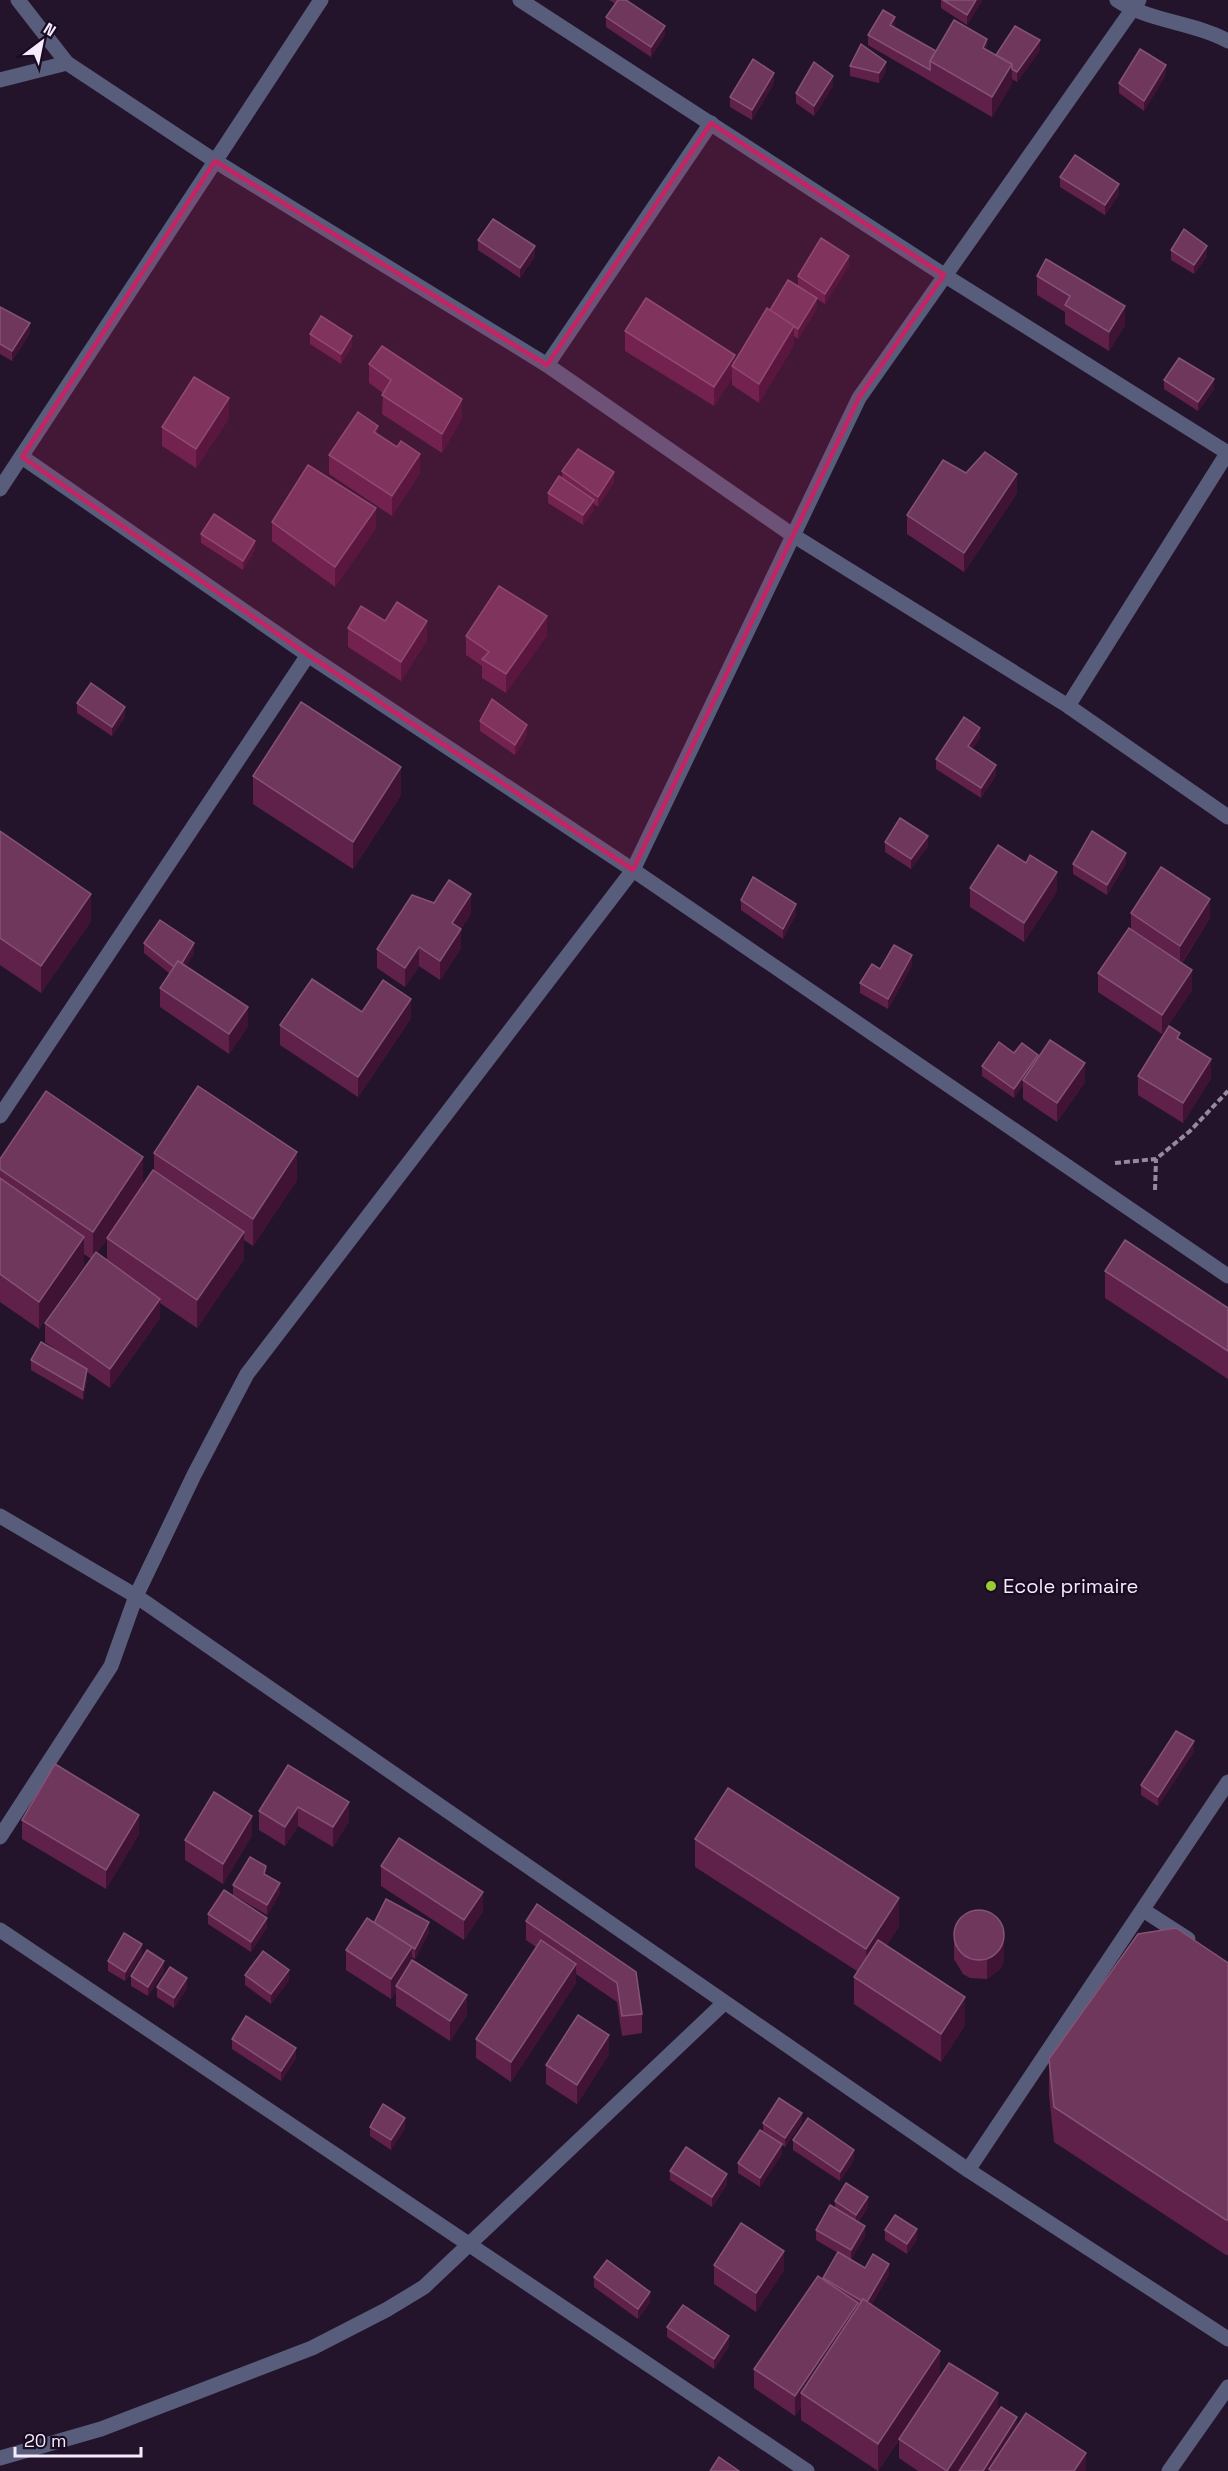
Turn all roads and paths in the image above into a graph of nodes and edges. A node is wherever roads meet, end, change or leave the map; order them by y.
1 (18, 0) edge
2 (321, 0) edge
3 (520, 0) edge
4 (1117, 0) edge
5 (1136, 5) edge
6 (1228, 41) edge
7 (67, 63) junction
8 (0, 80) edge
9 (711, 123) junction
10 (215, 161) junction
11 (944, 275) junction
12 (547, 365) junction
13 (1228, 453) edge
14 (22, 457) junction
15 (0, 489) edge
16 (791, 534) junction
17 (308, 655) junction
18 (1068, 706) junction
19 (1228, 817) edge
20 (633, 870) junction
21 (1228, 1090) edge
22 (0, 1116) edge
23 (1073, 1170) junction
24 (1228, 1276) edge
25 (0, 1516) edge
26 (136, 1596) junction
27 (1228, 1782) edge
28 (0, 1837) edge
29 (1143, 1910) junction
30 (0, 1930) edge
31 (1200, 1947) edge
32 (724, 2002) junction
33 (968, 2170) junction
34 (469, 2246) junction
35 (1228, 2339) edge
36 (1228, 2387) edge
37 (0, 2458) edge
38 (807, 2471) edge
39 (1169, 2471) edge

1 - 7 street
2 - 10 street
3 - 9 street
4 - 5 street
5 - 6 street
5 - 11 street
7 - 8 street
7 - 10 street
9 - 11 street
9 - 12 street
10 - 12 street
10 - 14 street
11 - 13 street
11 - 16 street
12 - 16 street
13 - 18 street
14 - 15 street
14 - 17 street
16 - 18 street
16 - 20 street
17 - 20 street
17 - 22 street
18 - 19 street
20 - 23 street
20 - 26 street
21 - 23 path
23 - 24 street
25 - 26 street
26 - 28 street
26 - 32 street
27 - 29 street
29 - 31 street
29 - 33 street
30 - 34 street
32 - 33 street
32 - 34 street
33 - 35 street
34 - 37 street
34 - 38 street
36 - 39 street

